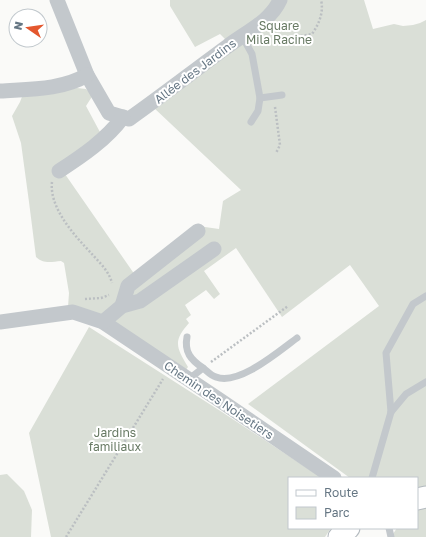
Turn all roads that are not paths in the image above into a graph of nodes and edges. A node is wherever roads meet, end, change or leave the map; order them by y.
1 (57, 0) edge
2 (280, 3) edge
3 (242, 36) junction
4 (87, 75) junction
5 (0, 91) edge
6 (282, 95) dead end
7 (260, 98) junction
8 (123, 117) junction
9 (251, 122) dead end
10 (59, 171) road end
11 (198, 231) dead end
12 (214, 249) dead end
13 (426, 296) edge
14 (122, 306) junction
15 (0, 322) edge
16 (103, 322) junction
17 (187, 337) dead end
18 (297, 338) dead end
19 (203, 368) junction
20 (189, 379) junction
21 (426, 382) edge
22 (391, 412) junction
23 (333, 477) edge
24 (372, 477) edge

1 - 4 street
2 - 3 street, Allée des Jardins
3 - 7 lane
3 - 8 street, Allée des Jardins
4 - 5 street
4 - 8 street
6 - 7 lane
7 - 9 lane
8 - 10 street
11 - 14 street
12 - 14 street
13 - 22 lane
14 - 16 street
15 - 16 street, Chemin des Noisetiers
16 - 20 street, Chemin des Noisetiers
17 - 19 lane
18 - 19 lane
19 - 20 lane
20 - 23 street, Chemin des Noisetiers
21 - 22 lane
22 - 24 lane

